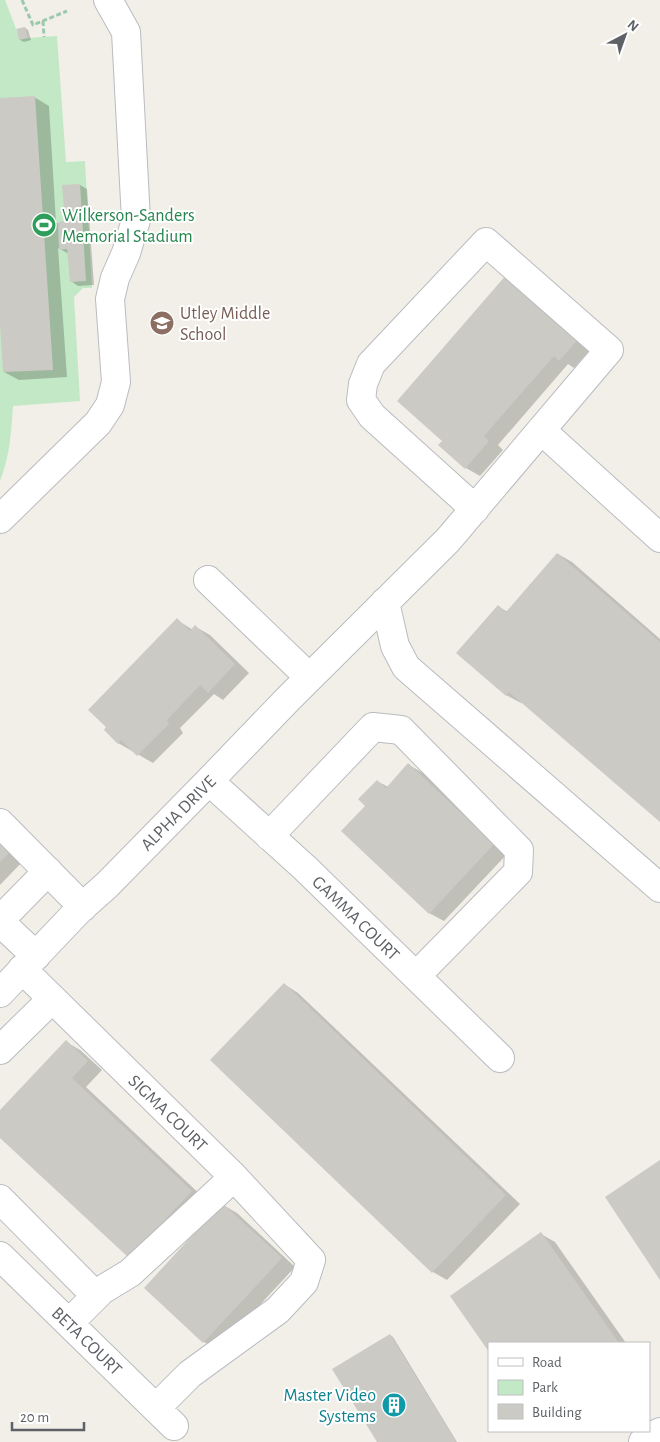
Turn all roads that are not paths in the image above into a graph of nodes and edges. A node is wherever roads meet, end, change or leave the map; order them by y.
1 (108, 0) edge
2 (541, 430) junction
3 (475, 508) junction
4 (0, 519) edge
5 (660, 538) edge
6 (208, 580) dead end
7 (385, 602) junction
8 (309, 677) junction
9 (209, 781) junction
10 (0, 823) edge
11 (269, 836) junction
12 (48, 871) junction
13 (660, 888) edge
14 (83, 907) junction
15 (0, 921) edge
16 (29, 963) junction
17 (416, 976) junction
18 (0, 993) edge
19 (52, 999) junction
20 (0, 1050) edge
21 (500, 1058) dead end
22 (234, 1177) junction
23 (0, 1199) edge
24 (0, 1256) edge
25 (96, 1296) junction
26 (68, 1323) junction
27 (165, 1417) joint
28 (660, 1432) edge
29 (643, 1442) edge

1 - 4 street
2 - 3 street, ALPHA DRIVE
2 - 3 street, ALPHA DRIVE
2 - 5 street
3 - 7 street, ALPHA DRIVE
6 - 8 street
7 - 8 street, ALPHA DRIVE
7 - 13 street
8 - 9 street, ALPHA DRIVE
9 - 11 street, GAMMA COURT
9 - 14 street, ALPHA DRIVE
10 - 12 street
11 - 17 street, GAMMA COURT
11 - 17 street
12 - 14 street
12 - 15 street
14 - 16 street, ALPHA DRIVE
15 - 16 street, SIGMA COURT
16 - 18 street, ALPHA DRIVE
16 - 19 street, SIGMA COURT
17 - 21 street, GAMMA COURT
19 - 20 street
19 - 22 street, SIGMA COURT
22 - 25 street
22 - 27 street, SIGMA COURT
23 - 25 street
24 - 26 street, BETA COURT
25 - 26 street
26 - 27 street, BETA COURT
28 - 29 street

